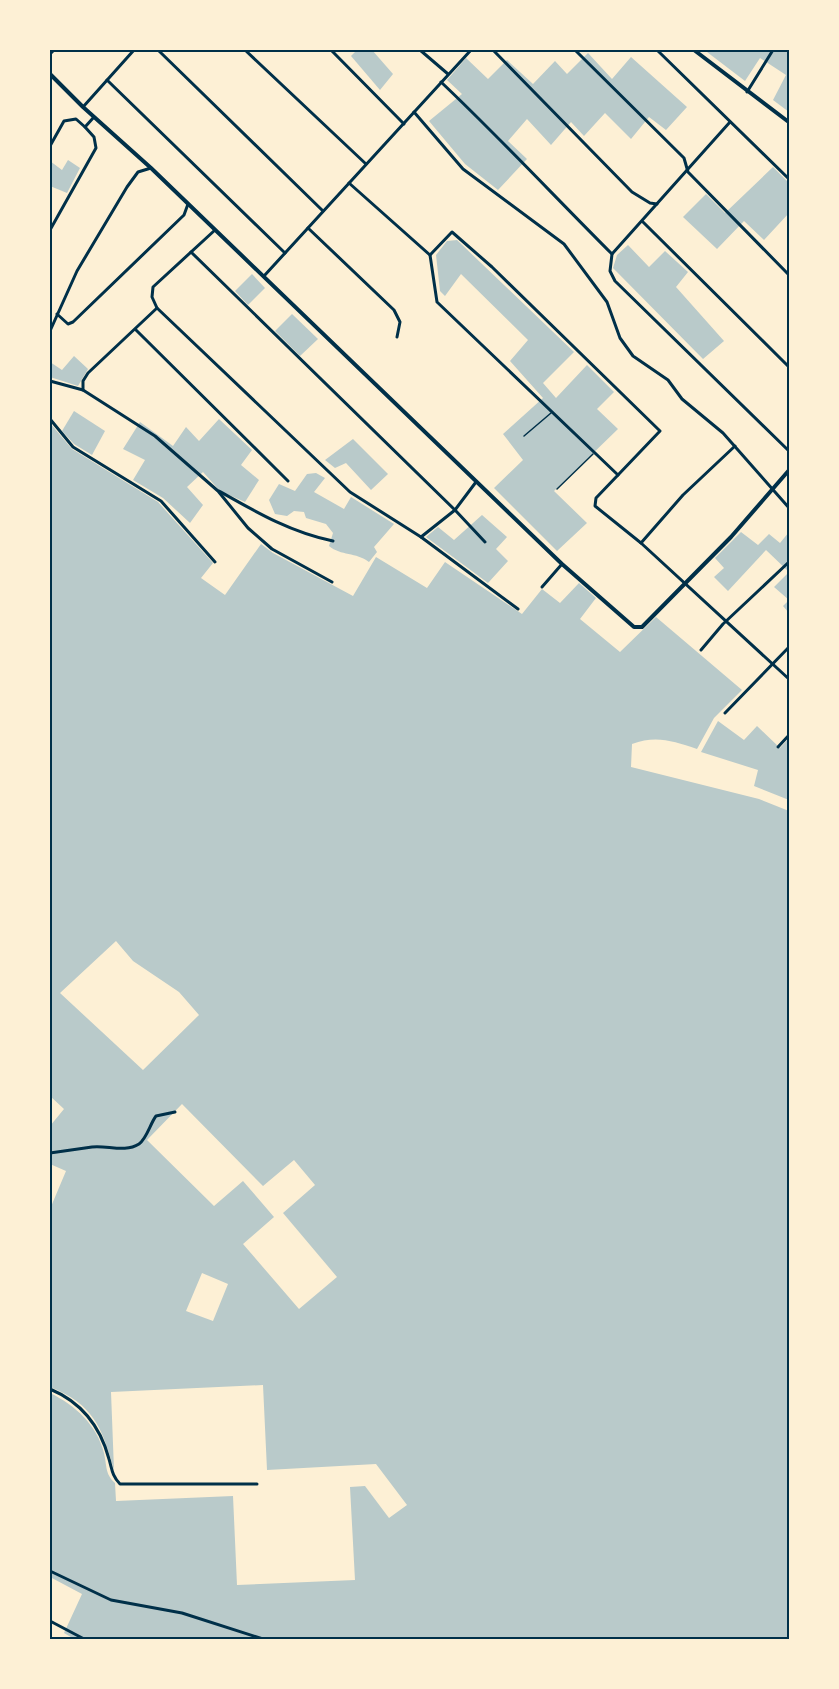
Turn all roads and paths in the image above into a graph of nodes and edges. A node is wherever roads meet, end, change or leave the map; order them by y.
1 (54, 50) edge
2 (134, 50) edge
3 (158, 50) edge
4 (245, 50) edge
5 (331, 50) edge
6 (420, 50) edge
7 (471, 50) edge
8 (493, 50) edge
9 (575, 50) edge
10 (657, 50) edge
11 (694, 50) edge
12 (773, 50) edge
13 (702, 52) edge
14 (50, 54) edge
15 (50, 74) edge
16 (448, 75) junction
17 (108, 80) junction
18 (441, 82) junction
19 (747, 92) junction
20 (83, 107) junction
21 (414, 112) junction
22 (94, 117) junction
23 (730, 122) junction
24 (789, 123) edge
25 (404, 124) junction
26 (85, 127) junction
27 (50, 146) edge
28 (366, 165) junction
29 (151, 168) junction
30 (688, 172) junction
31 (789, 180) edge
32 (349, 183) junction
33 (188, 204) junction
34 (657, 204) junction
35 (323, 212) junction
36 (643, 222) junction
37 (308, 228) junction
38 (50, 230) edge
39 (214, 230) junction
40 (190, 252) junction
41 (285, 253) junction
42 (612, 254) junction
43 (430, 255) junction
44 (264, 276) junction
45 (789, 276) edge
46 (157, 308) junction
47 (57, 314) junction
48 (136, 330) junction
49 (50, 332) edge
50 (397, 337) dead end
51 (789, 368) edge
52 (50, 381) edge
53 (83, 390) junction
54 (552, 411) junction
55 (50, 419) edge
56 (524, 436) dead end
57 (735, 446) junction
58 (789, 452) edge
59 (595, 453) junction
60 (789, 469) edge
61 (618, 475) junction
62 (288, 481) dead end
63 (476, 482) junction
64 (772, 488) junction
65 (557, 489) dead end
66 (218, 491) junction
67 (789, 509) edge
68 (455, 510) junction
69 (421, 537) junction
70 (333, 541) dead end
71 (485, 542) dead end
72 (641, 543) junction
73 (789, 561) edge
74 (215, 562) dead end
75 (562, 564) junction
76 (332, 582) dead end
77 (685, 584) junction
78 (542, 587) dead end
79 (518, 609) dead end
80 (727, 623) junction
81 (789, 646) edge
82 (701, 650) dead end
83 (772, 664) junction
84 (789, 680) edge
85 (725, 713) dead end
86 (789, 734) edge
87 (778, 747) dead end
88 (175, 1112) dead end
89 (50, 1153) edge
90 (50, 1389) edge
91 (257, 1484) dead end
92 (50, 1571) edge
93 (50, 1621) edge
94 (86, 1640) edge
95 (266, 1640) edge

1 - 14 street
2 - 17 street
3 - 35 street
4 - 28 street
5 - 25 street
6 - 16 street
7 - 16 street
8 - 34 street
9 - 30 street
10 - 23 street
11 - 13 street
12 - 19 street
13 - 19 street
15 - 20 street
16 - 18 street
17 - 20 street
17 - 41 street
18 - 21 street
18 - 42 street
19 - 24 street
20 - 22 street
21 - 25 street
21 - 57 street
22 - 26 street
22 - 29 street
23 - 30 street
23 - 31 street
25 - 28 street
26 - 27 street
26 - 38 street
28 - 32 street
29 - 33 street
29 - 47 street
30 - 34 street
30 - 45 street
32 - 35 street
32 - 43 street
33 - 39 street
33 - 47 street
34 - 36 street
35 - 37 street
36 - 42 street
36 - 51 street
37 - 41 street
37 - 50 street
39 - 40 street
39 - 44 street
40 - 46 street
40 - 68 street
41 - 44 street
42 - 58 street
43 - 54 street
43 - 61 street
44 - 63 street
46 - 48 street
46 - 69 street
47 - 49 street
48 - 53 street
48 - 62 street
52 - 53 street
53 - 66 street
54 - 56 lane
54 - 59 street
55 - 74 street
57 - 64 street
57 - 72 street
59 - 61 street
59 - 65 lane
60 - 64 street
61 - 72 street
63 - 68 street
63 - 75 street
64 - 67 street
64 - 77 street
66 - 70 street
66 - 76 street
68 - 69 street
68 - 71 street
69 - 79 street
72 - 77 street
73 - 80 street
75 - 77 street
75 - 78 street
77 - 80 street
80 - 82 street
80 - 83 street
81 - 83 street
83 - 84 street
83 - 85 street
86 - 87 street
88 - 89 street
90 - 91 street
92 - 95 street
93 - 94 street

